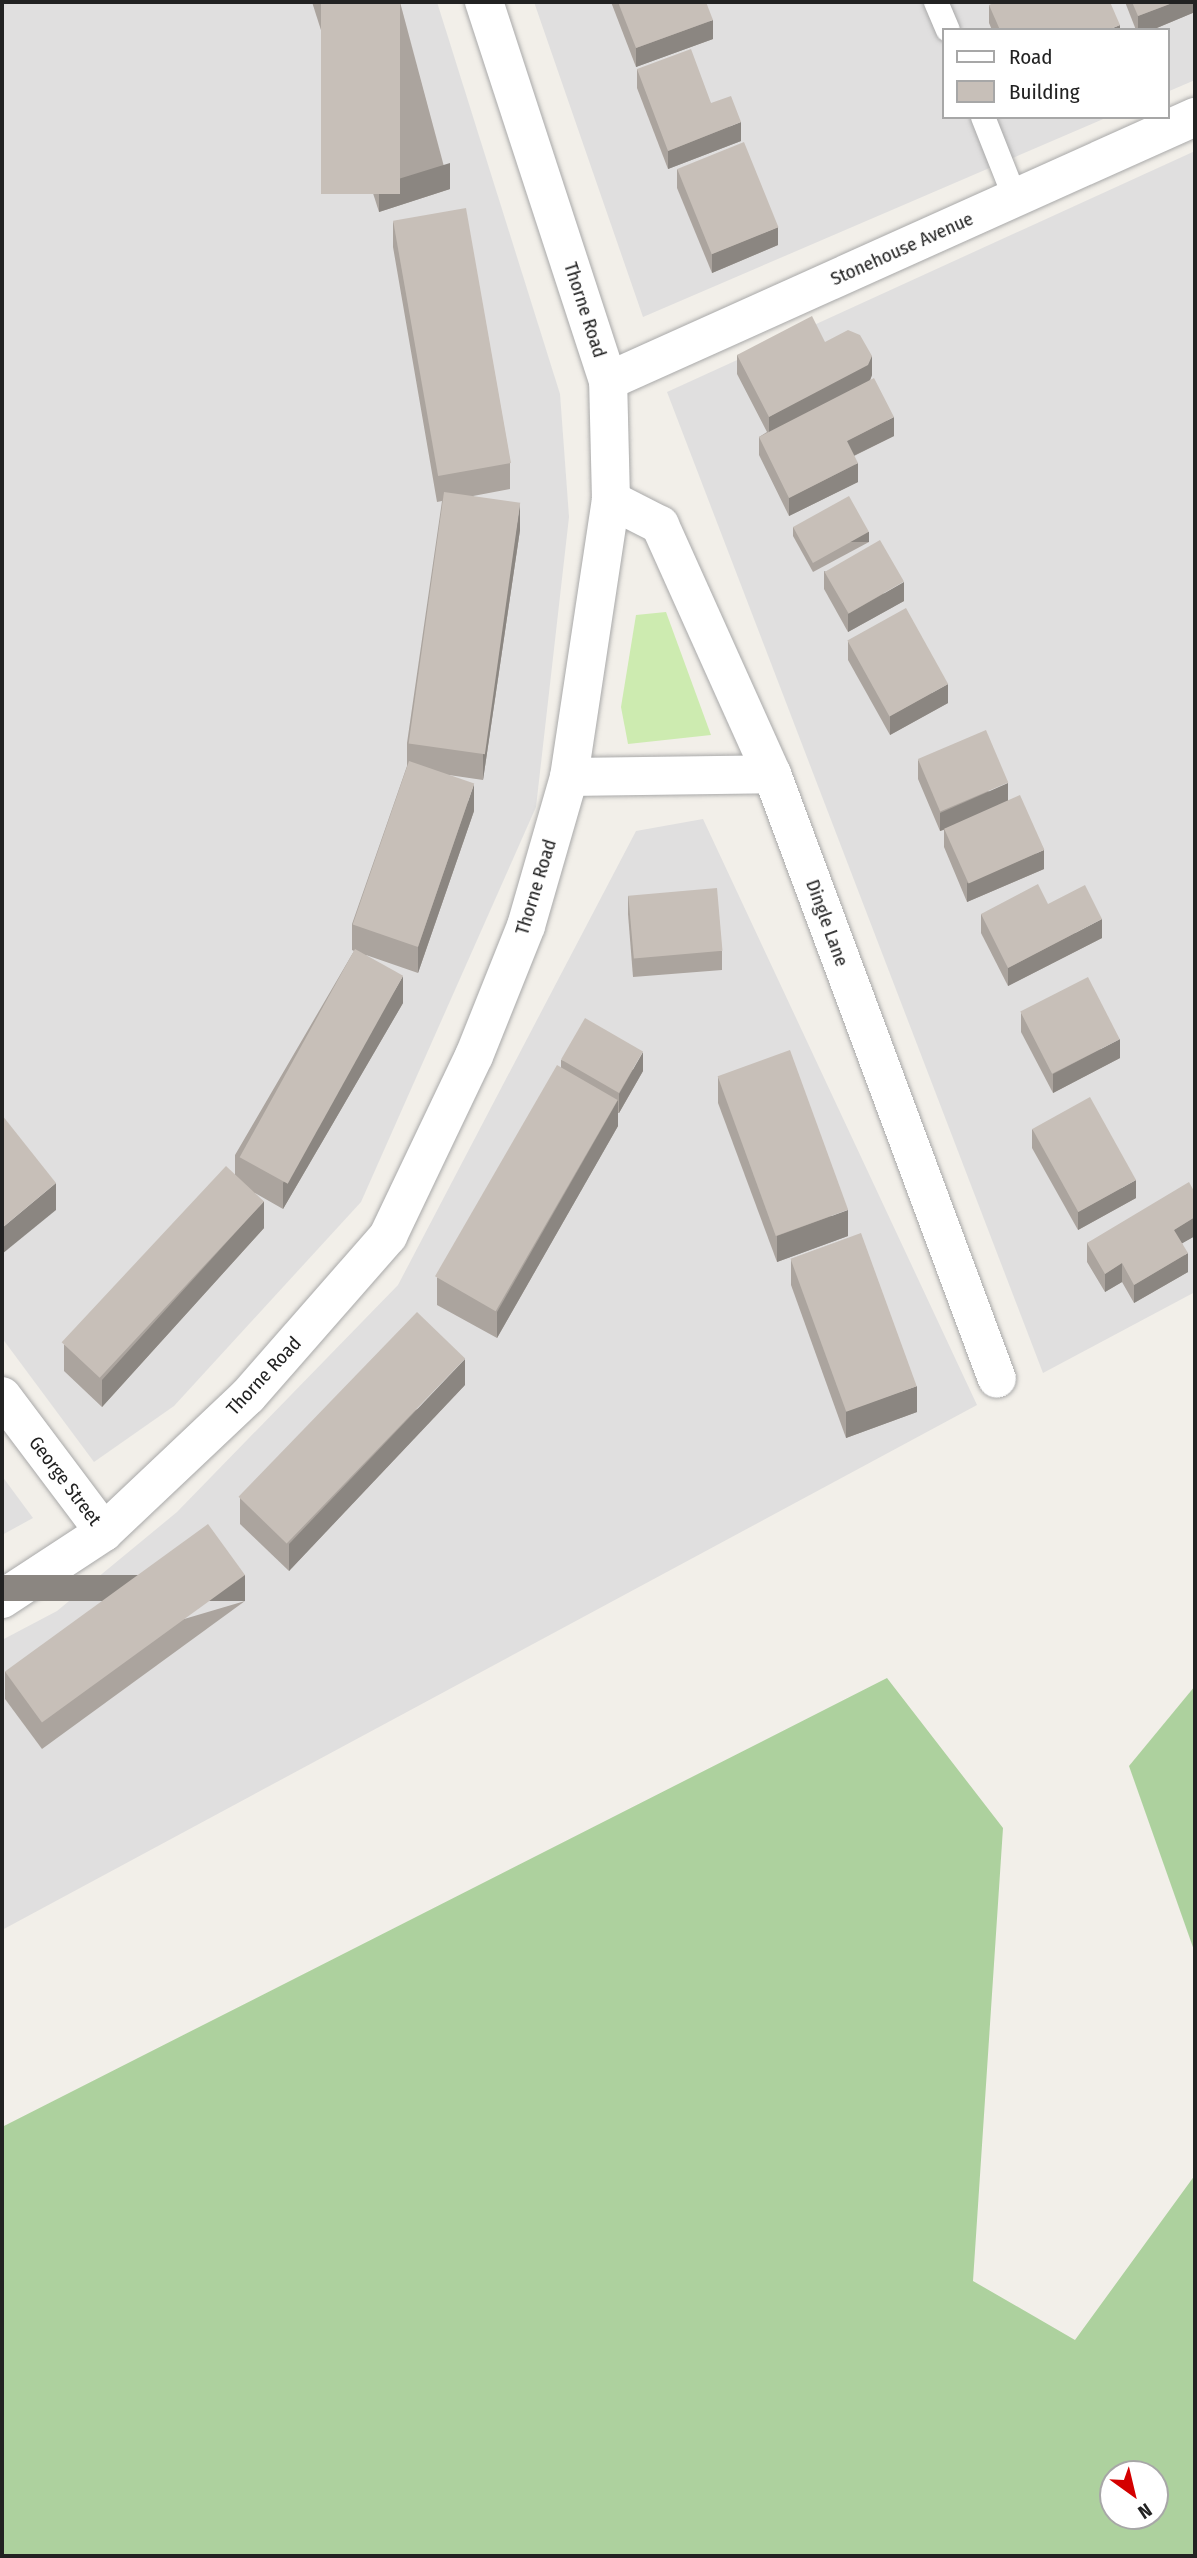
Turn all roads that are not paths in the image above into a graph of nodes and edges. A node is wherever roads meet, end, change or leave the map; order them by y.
1 (484, 2) edge
2 (936, 2) edge
3 (947, 28) edge
4 (1195, 117) edge
5 (983, 119) edge
6 (1015, 198) junction
7 (608, 381) junction
8 (611, 500) junction
9 (772, 774) junction
10 (569, 777) junction
11 (997, 1379) dead end
12 (2, 1395) edge
13 (104, 1532) junction
14 (2, 1598) edge

1 - 7 street, Thorne Road
2 - 3 lane
4 - 6 street, Stonehouse Avenue
5 - 6 lane
6 - 7 street, Stonehouse Avenue
7 - 8 street, Thorne Road
8 - 9 street, Dingle Lane
8 - 10 street, Thorne Road
9 - 10 street
9 - 11 street, Dingle Lane
10 - 13 street, Thorne Road
12 - 13 street, George Street
13 - 14 street, Thorne Road

